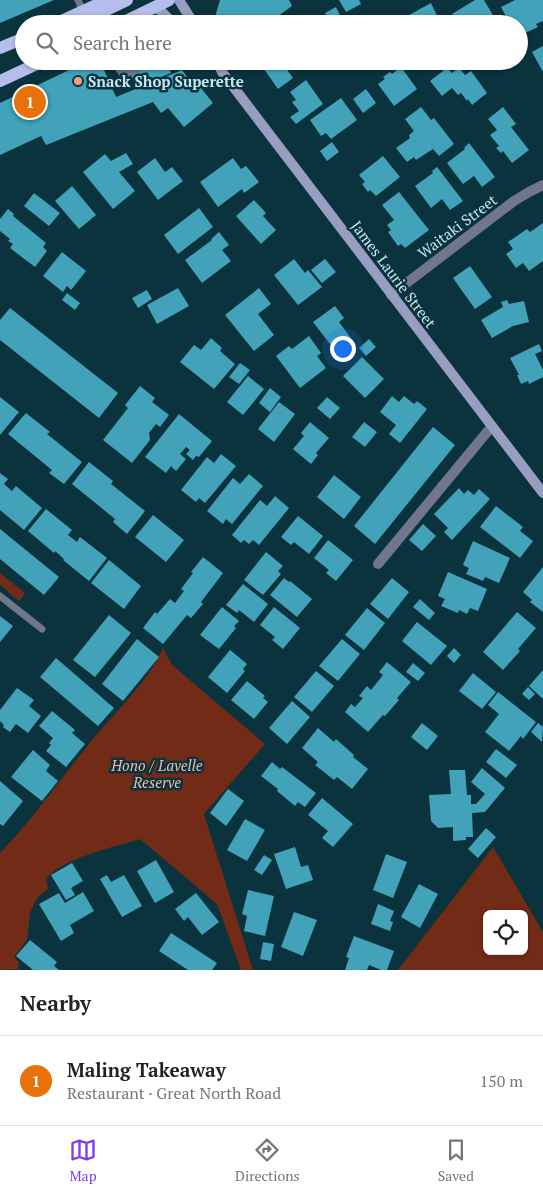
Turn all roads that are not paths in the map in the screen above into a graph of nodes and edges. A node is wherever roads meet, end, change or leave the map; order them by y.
1 (127, 0) edge
2 (169, 0) edge
3 (180, 0) edge
4 (86, 5) edge
5 (106, 5) edge
6 (155, 7) junction
7 (70, 15) edge
8 (91, 15) edge
9 (139, 15) edge
10 (165, 15) edge
11 (189, 15) edge
12 (15, 42) edge
13 (0, 43) edge
14 (15, 44) edge
15 (0, 49) edge
16 (24, 70) edge
17 (120, 70) edge
18 (135, 70) edge
19 (220, 70) edge
20 (222, 72) joint
21 (0, 81) edge
22 (543, 185) edge
23 (391, 294) junction
24 (492, 426) junction
25 (543, 493) edge
26 (378, 564) dead end
27 (0, 596) edge
28 (42, 630) dead end

1 - 5 main road
2 - 6 main road
3 - 11 street
4 - 5 main road
4 - 7 main road
5 - 8 main road
6 - 9 main road
6 - 10 street
12 - 13 lane
14 - 15 main road
16 - 21 main road
17 - 18 lane
19 - 20 street, James Laurie Street
20 - 23 street, James Laurie Street
22 - 23 street, Waitaki Street
23 - 24 street, James Laurie Street
24 - 25 street, James Laurie Street
24 - 26 street
27 - 28 lane

